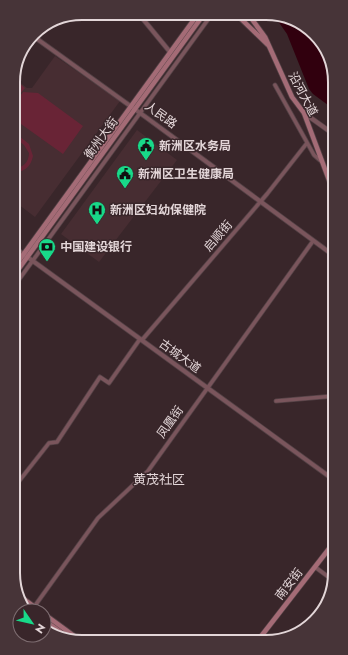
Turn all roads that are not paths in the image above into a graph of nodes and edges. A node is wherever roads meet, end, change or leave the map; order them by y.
1 (144, 20) edge
2 (194, 20) edge
3 (199, 20) edge
4 (208, 20) edge
5 (242, 20) edge
6 (252, 20) edge
7 (37, 39) edge
8 (269, 46) junction
9 (170, 52) junction
10 (275, 85) dead end
11 (133, 107) junction
12 (140, 113) junction
13 (304, 113) junction
14 (328, 130) edge
15 (307, 143) junction
16 (321, 161) junction
17 (328, 178) edge
18 (260, 202) junction
19 (313, 241) junction
20 (20, 252) edge
21 (328, 252) edge
22 (25, 256) junction
23 (20, 261) edge
24 (33, 261) junction
25 (20, 265) edge
26 (20, 279) edge
27 (141, 340) junction
28 (206, 387) junction
29 (328, 397) edge
30 (276, 401) dead end
31 (328, 476) edge
32 (20, 480) edge
33 (328, 550) edge
34 (314, 567) junction
35 (328, 577) edge
36 (37, 603) edge
37 (52, 620) edge
38 (71, 633) edge
39 (261, 635) edge

1 - 9 street
2 - 9 main road, 衡州大街
3 - 11 main road, 衡州大街
4 - 12 street
5 - 8 main road
6 - 8 main road, 沿河大道
7 - 11 street, 人民路
8 - 13 main road, 沿河大道
9 - 11 main road, 衡州大街
10 - 15 street
11 - 12 street, 人民路
11 - 22 main road, 衡州大街
12 - 18 street, 人民路
12 - 24 street
13 - 14 street
13 - 16 main road, 沿河大道
15 - 16 street
15 - 18 street, 启顺街
16 - 17 main road, 沿河大道
18 - 19 street, 人民路
18 - 27 street, 启顺街
19 - 21 street, 人民路
19 - 28 street, 凤凰街
20 - 22 street, 古城大道
22 - 23 main road, 衡州大街
22 - 24 street, 古城大道
22 - 25 main road, 衡州大街
24 - 26 street
24 - 27 street, 古城大道
27 - 28 street, 古城大道
27 - 32 street, 启顺街
28 - 31 street, 古城大道
28 - 36 street, 凤凰街
29 - 30 street
33 - 34 main road, 南安街
34 - 35 street
34 - 39 main road, 南安街
37 - 38 main road

